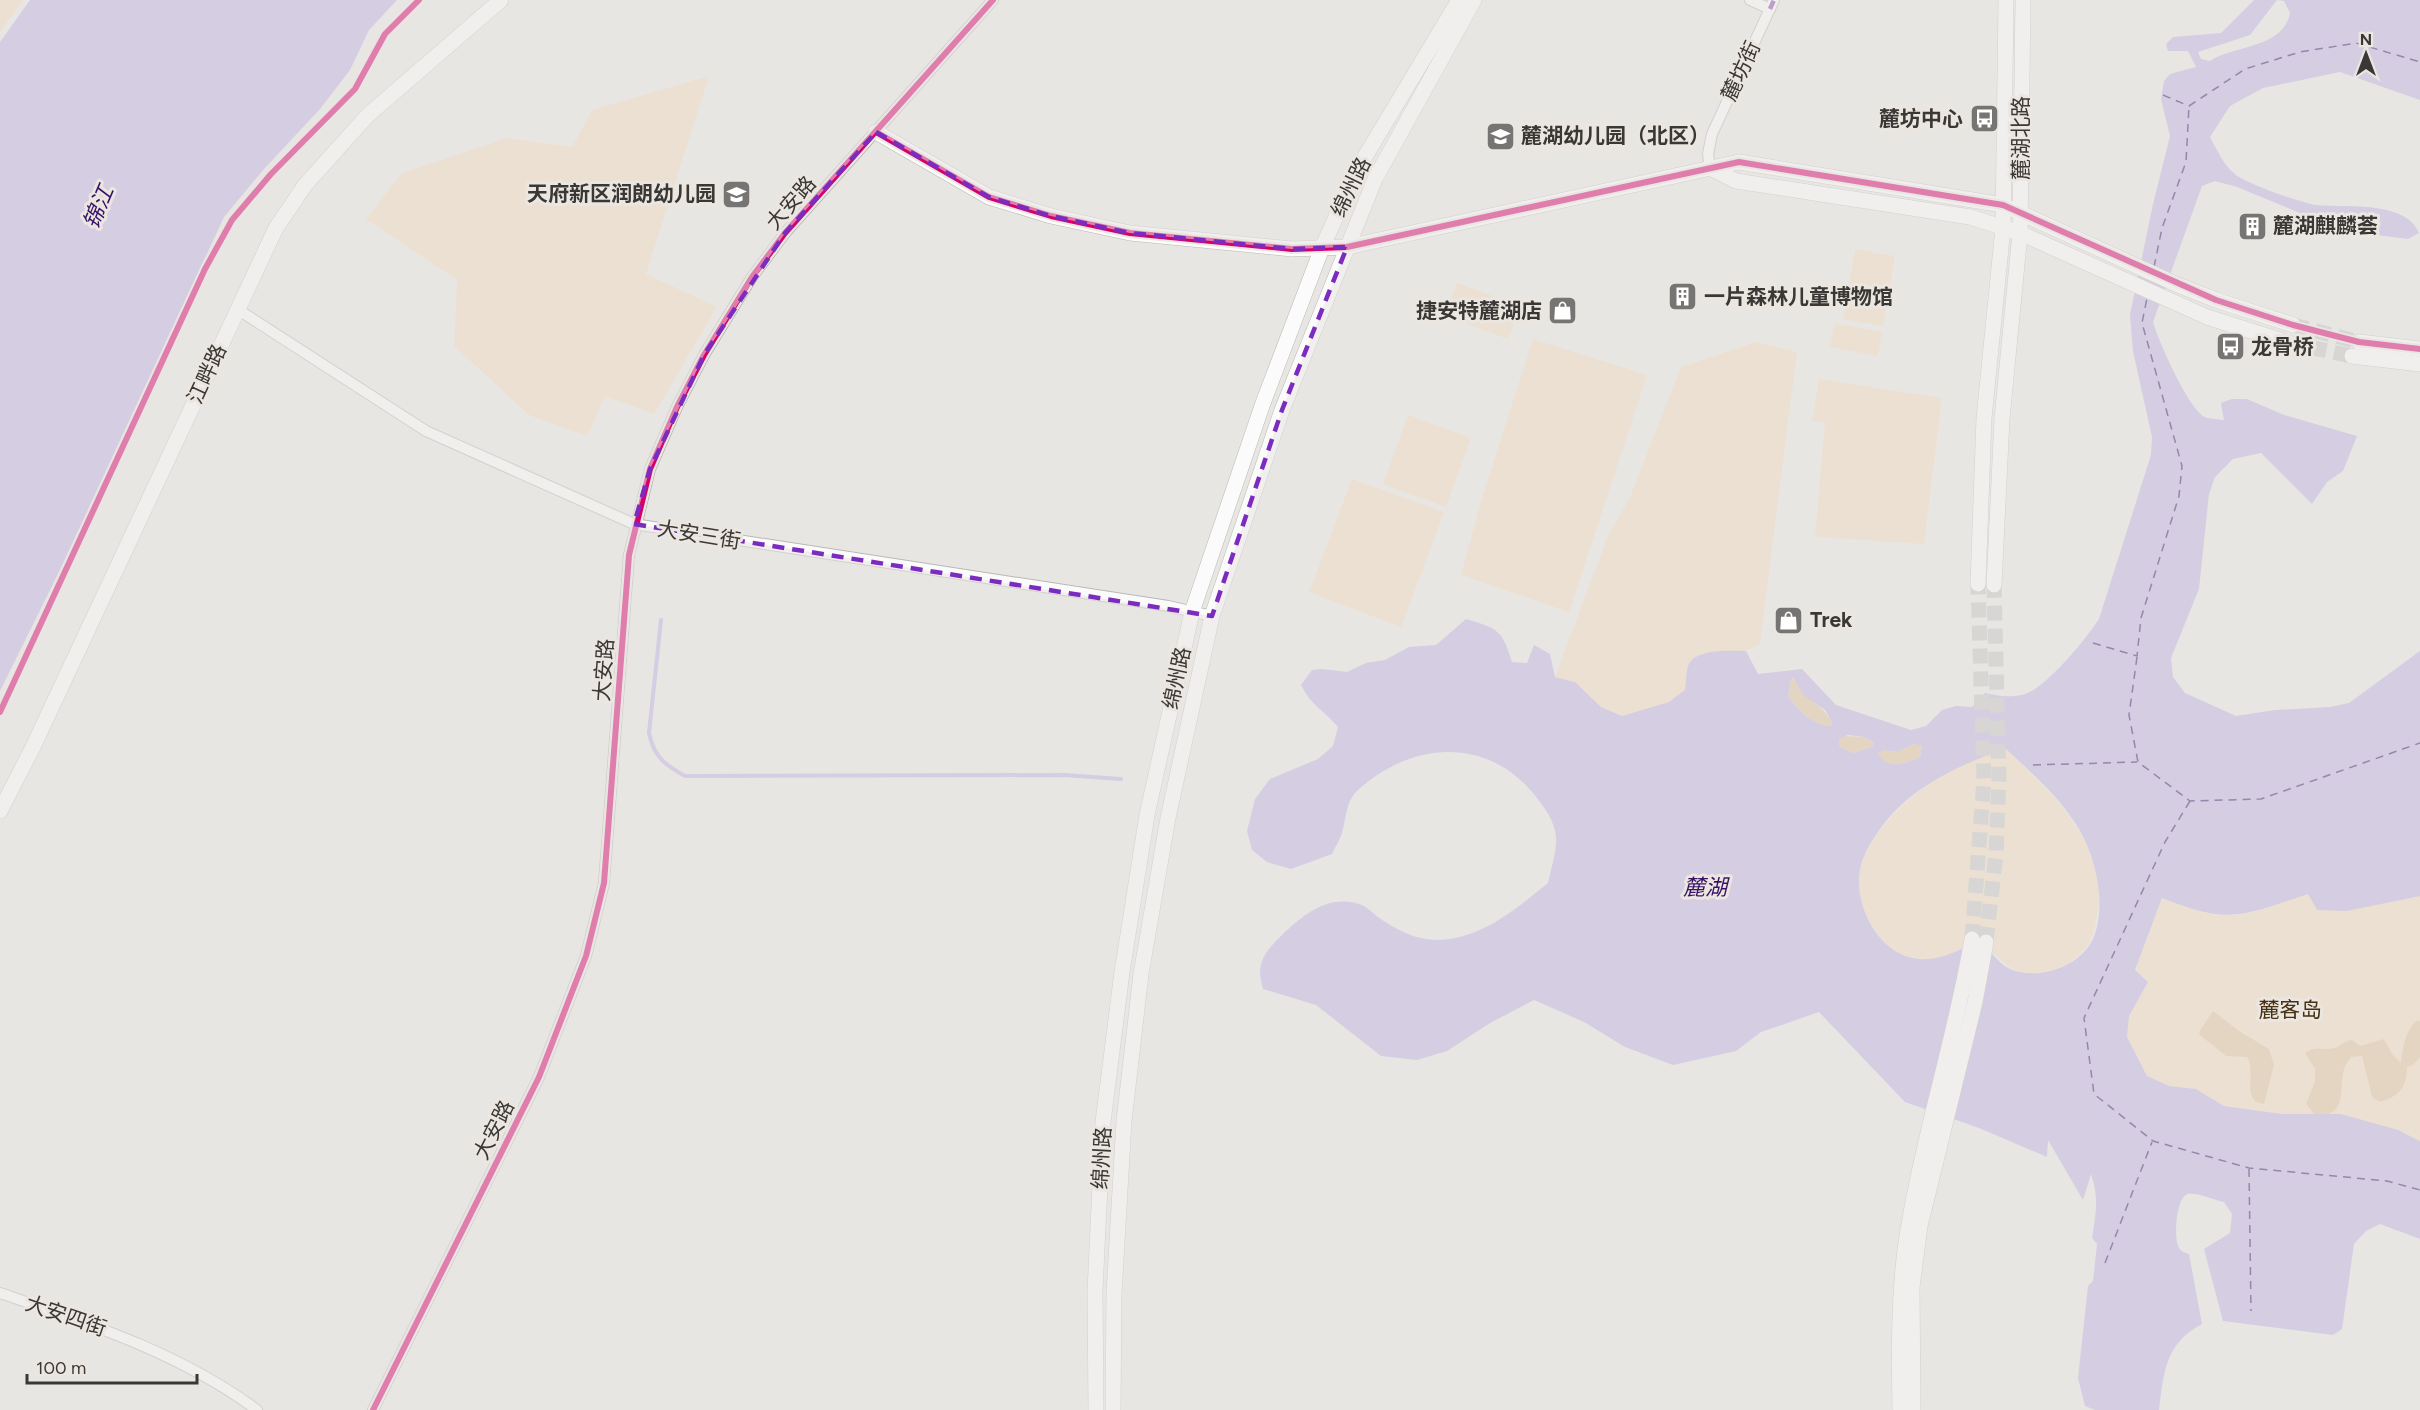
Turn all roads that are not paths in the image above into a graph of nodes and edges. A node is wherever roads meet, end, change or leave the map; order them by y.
1 (501, 0) edge
2 (993, 0) edge
3 (1459, 0) edge
4 (1474, 0) edge
5 (1750, 0) edge
6 (2006, 0) edge
7 (2024, 0) edge
8 (1772, 4) edge
9 (876, 132) junction
10 (1710, 168) junction
11 (2003, 205) junction
12 (2021, 212) junction
13 (2002, 228) junction
14 (2020, 233) junction
15 (1347, 247) junction
16 (1322, 248) junction
17 (237, 309) junction
18 (2293, 325) tunnel mouth
19 (2360, 342) tunnel mouth
20 (2289, 343) tunnel mouth
21 (2409, 353) edge
22 (2352, 356) tunnel mouth
23 (2420, 363) edge
24 (634, 524) junction
25 (1978, 584) tunnel mouth
26 (1994, 585) tunnel mouth
27 (1192, 612) junction
28 (1212, 616) junction
29 (0, 811) edge
30 (1979, 940) tunnel mouth
31 (1930, 1159) junction
32 (0, 1293) edge
33 (257, 1410) edge
34 (373, 1410) edge
35 (1096, 1410) edge
36 (1113, 1410) edge
37 (1900, 1410) edge
38 (1913, 1410) edge

1 - 17 street, 江畔路
2 - 9 street, 大安路
3 - 16 street, 绵州路
4 - 15 street, 绵州路
5 - 8 street, 麓坊街
6 - 11 street
7 - 12 street, 麓湖北路
8 - 10 street, 麓坊街
9 - 16 street
9 - 24 street, 大安路
10 - 11 street
10 - 13 street
10 - 15 street
11 - 12 street
11 - 13 street
12 - 14 street, 麓湖北路
12 - 18 street
13 - 14 street
13 - 25 street
14 - 20 street
14 - 26 street, 麓湖北路
15 - 16 street
15 - 28 street, 绵州路
16 - 27 street, 绵州路
17 - 24 street, 大安三街
17 - 29 street, 江畔路
19 - 21 street
21 - 22 street
21 - 23 street
24 - 27 street, 大安三街
24 - 34 street, 大安路
27 - 28 street, 大安三街
27 - 35 street, 绵州路
28 - 36 street, 绵州路
30 - 31 street
31 - 37 street
31 - 38 street
32 - 33 street, 大安四街

